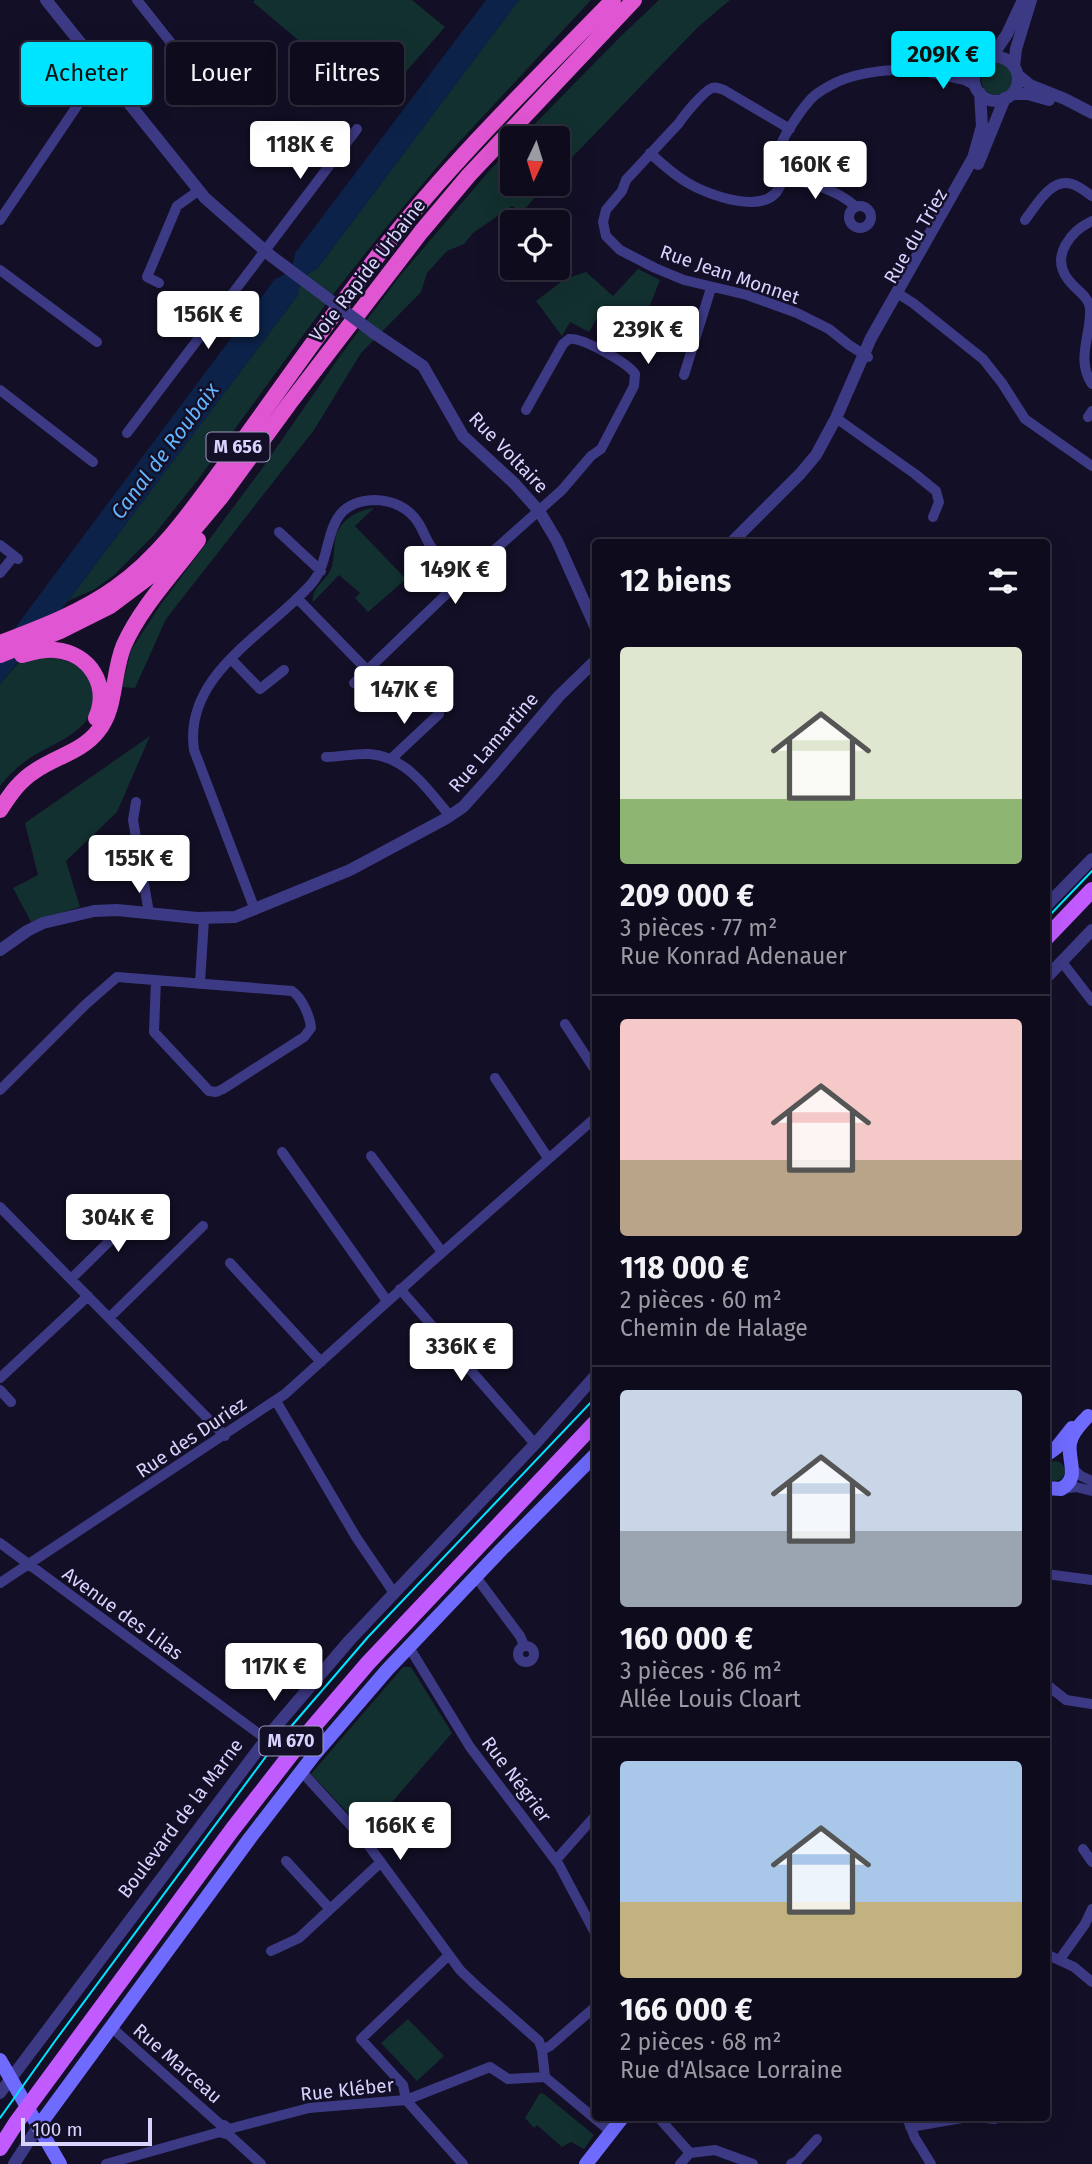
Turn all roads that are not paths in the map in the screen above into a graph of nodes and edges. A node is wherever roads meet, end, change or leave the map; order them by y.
1 (46, 0) edge
2 (137, 0) edge
3 (613, 0) edge
4 (634, 0) edge
5 (646, 0) edge
6 (1023, 0) edge
7 (1031, 0) edge
8 (80, 42) edge
9 (170, 42) edge
10 (991, 58) junction
11 (575, 63) junction
12 (979, 66) junction
13 (921, 70) junction
14 (1016, 71) junction
15 (978, 90) junction
16 (1008, 96) junction
17 (78, 105) edge
18 (130, 105) edge
19 (1092, 113) edge
20 (357, 129) dead end
21 (790, 129) junction
22 (650, 153) junction
23 (781, 179) junction
24 (198, 191) junction
25 (1092, 196) edge
26 (856, 206) dead end
27 (0, 220) edge
28 (1025, 220) dead end
29 (1092, 221) edge
30 (268, 253) junction
31 (0, 270) edge
32 (159, 283) dead end
33 (712, 288) junction
34 (900, 294) junction
35 (97, 342) dead end
36 (865, 355) junction
37 (684, 375) dead end
38 (1092, 384) edge
39 (304, 386) junction
40 (0, 390) edge
41 (526, 410) dead end
42 (836, 418) junction
43 (127, 432) dead end
44 (93, 462) dead end
45 (1092, 466) edge
46 (539, 511) junction
47 (933, 517) dead end
48 (279, 532) dead end
49 (735, 539) edge
50 (0, 545) edge
51 (321, 571) junction
52 (0, 573) edge
53 (461, 579) junction
54 (297, 598) junction
55 (592, 619) edge
56 (52, 628) junction
57 (0, 641) edge
58 (0, 656) edge
59 (231, 659) junction
60 (0, 663) edge
61 (592, 664) edge
62 (284, 670) dead end
63 (367, 670) junction
64 (354, 683) dead end
65 (439, 714) dead end
66 (326, 757) dead end
67 (391, 759) junction
68 (0, 795) edge
69 (136, 802) dead end
70 (0, 810) edge
71 (450, 816) junction
72 (1092, 859) edge
73 (141, 863) junction
74 (102, 870) dead end
75 (1092, 890) edge
76 (1050, 902) edge
77 (1092, 902) edge
78 (256, 910) junction
79 (149, 913) junction
80 (204, 919) junction
81 (1092, 930) edge
82 (1050, 934) edge
83 (1050, 946) edge
84 (0, 950) edge
85 (1062, 962) junction
86 (1050, 974) edge
87 (156, 980) junction
88 (200, 983) junction
89 (1092, 1001) edge
90 (565, 1024) dead end
91 (592, 1065) edge
92 (495, 1078) dead end
93 (0, 1090) edge
94 (592, 1121) edge
95 (282, 1152) dead end
96 (371, 1156) dead end
97 (548, 1158) junction
98 (0, 1208) edge
99 (142, 1209) dead end
100 (204, 1226) dead end
101 (442, 1252) junction
102 (230, 1263) dead end
103 (71, 1279) junction
104 (400, 1289) junction
105 (88, 1296) junction
106 (387, 1301) junction
107 (108, 1318) junction
108 (321, 1362) junction
109 (0, 1378) edge
110 (592, 1379) edge
111 (0, 1390) edge
112 (276, 1401) junction
113 (11, 1402) dead end
114 (1090, 1414) edge
115 (592, 1423) edge
116 (225, 1436) junction
117 (535, 1444) junction
118 (1050, 1453) edge
119 (1050, 1455) edge
120 (592, 1458) edge
121 (1072, 1466) junction
122 (1092, 1480) edge
123 (1050, 1488) edge
124 (1092, 1491) edge
125 (0, 1543) edge
126 (27, 1564) junction
127 (1050, 1575) edge
128 (476, 1577) junction
129 (1092, 1580) edge
130 (0, 1583) edge
131 (394, 1592) junction
132 (524, 1645) dead end
133 (409, 1647) junction
134 (1050, 1687) edge
135 (1092, 1704) edge
136 (266, 1739) junction
137 (301, 1771) junction
138 (592, 1819) edge
139 (1083, 1849) dead end
140 (555, 1860) junction
141 (286, 1861) dead end
142 (381, 1862) junction
143 (1092, 1862) edge
144 (330, 1909) junction
145 (1092, 1909) edge
146 (592, 1928) edge
147 (271, 1951) dead end
148 (449, 1955) junction
149 (1050, 1955) edge
150 (1060, 1959) junction
151 (1092, 1982) edge
152 (592, 2009) edge
153 (111, 2027) junction
154 (542, 2050) junction
155 (0, 2060) edge
156 (545, 2077) junction
157 (10, 2080) junction
158 (0, 2093) edge
159 (407, 2100) junction
160 (24, 2105) junction
161 (592, 2117) edge
162 (597, 2121) edge
163 (620, 2121) edge
164 (662, 2121) edge
165 (908, 2122) edge
166 (38, 2127) junction
167 (225, 2130) junction
168 (0, 2133) edge
169 (611, 2133) junction
170 (817, 2139) dead end
171 (0, 2148) edge
172 (690, 2153) junction
173 (457, 2162) edge
174 (14, 2164) edge
175 (60, 2164) edge
176 (106, 2164) edge
177 (261, 2164) edge
178 (586, 2164) edge
179 (680, 2164) edge
180 (753, 2164) edge
181 (791, 2164) edge
182 (931, 2164) edge

1 - 8 street, Rue Voltaire
2 - 9 street
3 - 56 highway, Voie Rapide Urbaine / M 656
4 - 11 highway, Voie Rapide Urbaine / M 656
5 - 11 highway
6 - 10 street
7 - 14 street
10 - 12 street
10 - 14 street
11 - 39 highway, Voie Rapide Urbaine / M 656
12 - 13 street
12 - 15 street
13 - 15 street
13 - 21 street
14 - 16 street
14 - 19 street
15 - 16 street
15 - 34 street, Rue du Triez
16 - 19 street
16 - 34 street, Rue du Triez
17 - 27 street
18 - 24 street, Rue Voltaire
20 - 30 street
21 - 22 street, Rue Jean Monnet
21 - 23 street
22 - 23 street
22 - 33 street, Rue Jean Monnet
23 - 26 street
24 - 30 street, Rue Voltaire
24 - 32 street
25 - 28 street
29 - 38 street
30 - 43 street
30 - 46 street, Rue Voltaire, bridge
31 - 35 street
33 - 36 street, Rue Jean Monnet
33 - 37 street
34 - 36 street, Rue du Triez
34 - 45 street
36 - 42 street, Rue du Triez
39 - 56 highway, Voie Rapide Urbaine / M 656
39 - 70 highway
40 - 44 street
41 - 46 street
42 - 47 street
42 - 49 street, Rue du Triez
46 - 53 street
46 - 55 street, Rue Voltaire
48 - 51 street
50 - 52 street
51 - 53 street
51 - 54 street
53 - 63 street
54 - 59 street
54 - 63 street
56 - 57 highway
56 - 58 highway, Voie Rapide Urbaine / M 656
59 - 62 street
59 - 78 street
60 - 68 highway
61 - 71 street, Rue Lamartine
63 - 64 street
65 - 67 street
66 - 67 street
67 - 71 street
69 - 73 street
71 - 78 street, Rue Lamartine
72 - 76 street
73 - 74 street
73 - 79 street
75 - 82 main road
77 - 83 main road
78 - 80 street, Rue Lamartine
79 - 80 street, Rue Lamartine
79 - 84 street, Rue Lamartine
80 - 88 street
81 - 85 street
85 - 86 street
85 - 89 street
87 - 88 street
87 - 88 street
87 - 93 street
90 - 91 street
92 - 97 street
94 - 97 street, Rue des Duriez
95 - 106 street
96 - 101 street
97 - 101 street, Rue des Duriez
98 - 103 street
99 - 103 street
100 - 107 street
101 - 104 street, Rue des Duriez
102 - 108 street
103 - 105 street
104 - 106 street, Rue des Duriez
104 - 117 street
105 - 107 street
105 - 109 street
106 - 108 street, Rue des Duriez
107 - 116 street
108 - 112 street, Rue des Duriez
110 - 117 street, Boulevard de la Marne
111 - 113 street
112 - 116 street, Rue des Duriez
112 - 131 street
114 - 118 main road
114 - 121 main road
115 - 160 main road, M 670
116 - 126 street, Rue des Duriez
117 - 131 street, Boulevard de la Marne
119 - 121 main road
120 - 128 main road
121 - 122 street
121 - 123 main road
123 - 124 street
125 - 126 street, Avenue des Lilas
126 - 130 street, Rue des Duriez
126 - 136 street, Avenue des Lilas
127 - 129 street
128 - 132 street
128 - 133 main road
131 - 136 street, Boulevard de la Marne
133 - 137 main road
133 - 140 street, Rue Négrier
134 - 135 street
136 - 157 street, Boulevard de la Marne
137 - 142 street
137 - 153 main road
138 - 140 street
139 - 143 street
140 - 146 street, Rue Négrier
141 - 144 street
142 - 144 street
142 - 148 street
144 - 147 street
145 - 150 street
148 - 154 street
148 - 159 street
149 - 150 street
150 - 151 street
152 - 154 street
153 - 166 main road
153 - 167 street, Rue Marceau
154 - 156 street
155 - 157 main road
156 - 159 street, Rue Kléber
156 - 161 street
157 - 158 street, Boulevard de la Marne
157 - 160 main road
159 - 167 street, Rue Kléber
159 - 173 street
160 - 166 main road
160 - 168 main road, M 670
160 - 171 main road, M 670
162 - 169 street
163 - 169 main road
164 - 172 street
165 - 182 street
166 - 174 street
166 - 175 main road
167 - 176 street, Rue Kléber
167 - 177 street, Rue Marceau
169 - 178 main road
170 - 181 street
172 - 179 street
172 - 180 street

